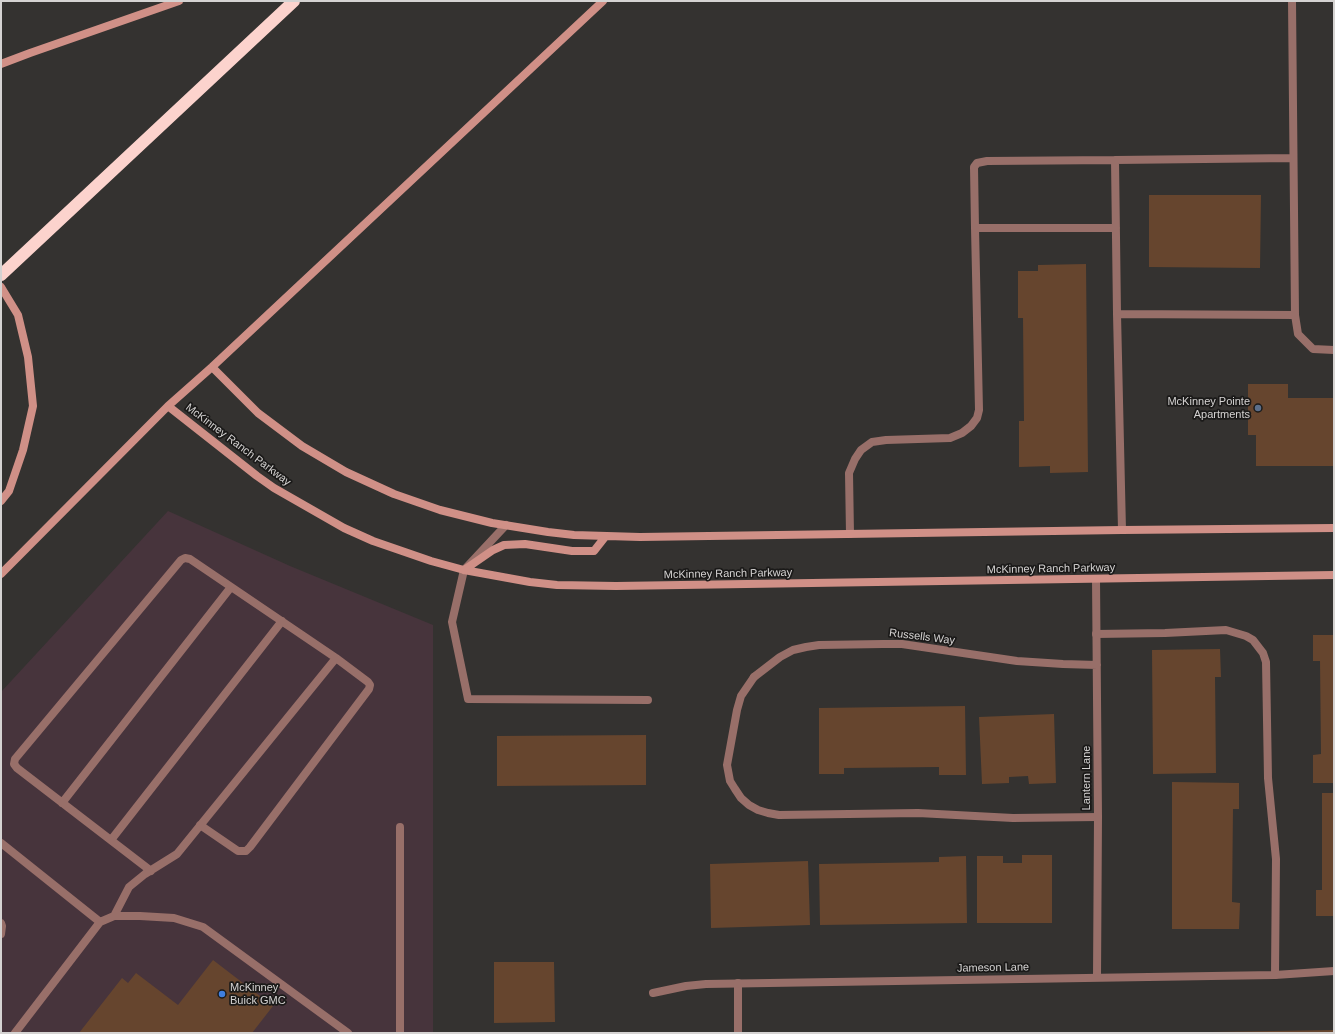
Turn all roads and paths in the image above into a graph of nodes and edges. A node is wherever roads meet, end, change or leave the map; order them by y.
1 (179, 1) edge
2 (294, 1) edge
3 (603, 1) edge
4 (1292, 1) edge
5 (1, 64) edge
6 (1293, 158) junction
7 (1115, 160) junction
8 (975, 228) junction
9 (1116, 228) junction
10 (1, 275) edge
11 (1, 287) edge
12 (1117, 314) junction
13 (1295, 314) junction
14 (1334, 350) edge
15 (212, 367) junction
16 (168, 406) junction
17 (1, 501) edge
18 (506, 525) junction
19 (1334, 528) edge
20 (1122, 530) junction
21 (850, 534) junction
22 (605, 537) junction
23 (464, 570) junction
24 (1, 574) edge
25 (1334, 575) edge
26 (1096, 579) junction
27 (231, 587) junction
28 (282, 621) junction
29 (1096, 634) junction
30 (336, 658) junction
31 (1097, 665) junction
32 (648, 700) dead end
33 (62, 803) junction
34 (1098, 817) junction
35 (200, 825) junction
36 (400, 827) dead end
37 (111, 840) junction
38 (1, 843) edge
39 (151, 871) junction
40 (114, 916) junction
41 (100, 922) junction
42 (1, 923) edge
43 (1, 934) edge
44 (1334, 971) edge
45 (1275, 975) junction
46 (1097, 977) junction
47 (738, 983) junction
48 (653, 993) dead end
49 (15, 1033) edge
50 (348, 1033) edge
51 (400, 1033) edge
52 (738, 1033) edge

1 - 5 main road
2 - 10 highway
3 - 15 main road
4 - 6 street
6 - 7 street
6 - 13 street
7 - 8 street
7 - 9 street
8 - 9 street
8 - 21 street
9 - 12 street
11 - 17 main road
12 - 13 street
12 - 20 street
13 - 14 street
15 - 16 main road
15 - 18 main road
16 - 23 main road, McKinney Ranch Parkway
16 - 24 main road
18 - 22 main road
18 - 23 street
19 - 20 main road
20 - 21 main road
21 - 22 main road
22 - 23 main road
23 - 26 main road, McKinney Ranch Parkway
23 - 32 street
25 - 26 main road, McKinney Ranch Parkway
26 - 29 street, Lantern Lane
27 - 28 street
27 - 33 street
27 - 33 street
28 - 30 street
28 - 37 street
29 - 31 street, Lantern Lane
29 - 45 street
30 - 35 street
30 - 35 street
31 - 34 street, Lantern Lane
31 - 34 street, Russells Way
33 - 37 street
34 - 46 street, Lantern Lane
35 - 39 street
36 - 51 street
37 - 39 street
38 - 41 street
39 - 40 street
40 - 41 street
40 - 50 street
41 - 49 street
42 - 43 street
44 - 45 street, Jameson Lane
45 - 46 street, Jameson Lane
46 - 47 street, Jameson Lane
47 - 48 street, Jameson Lane
47 - 52 street

